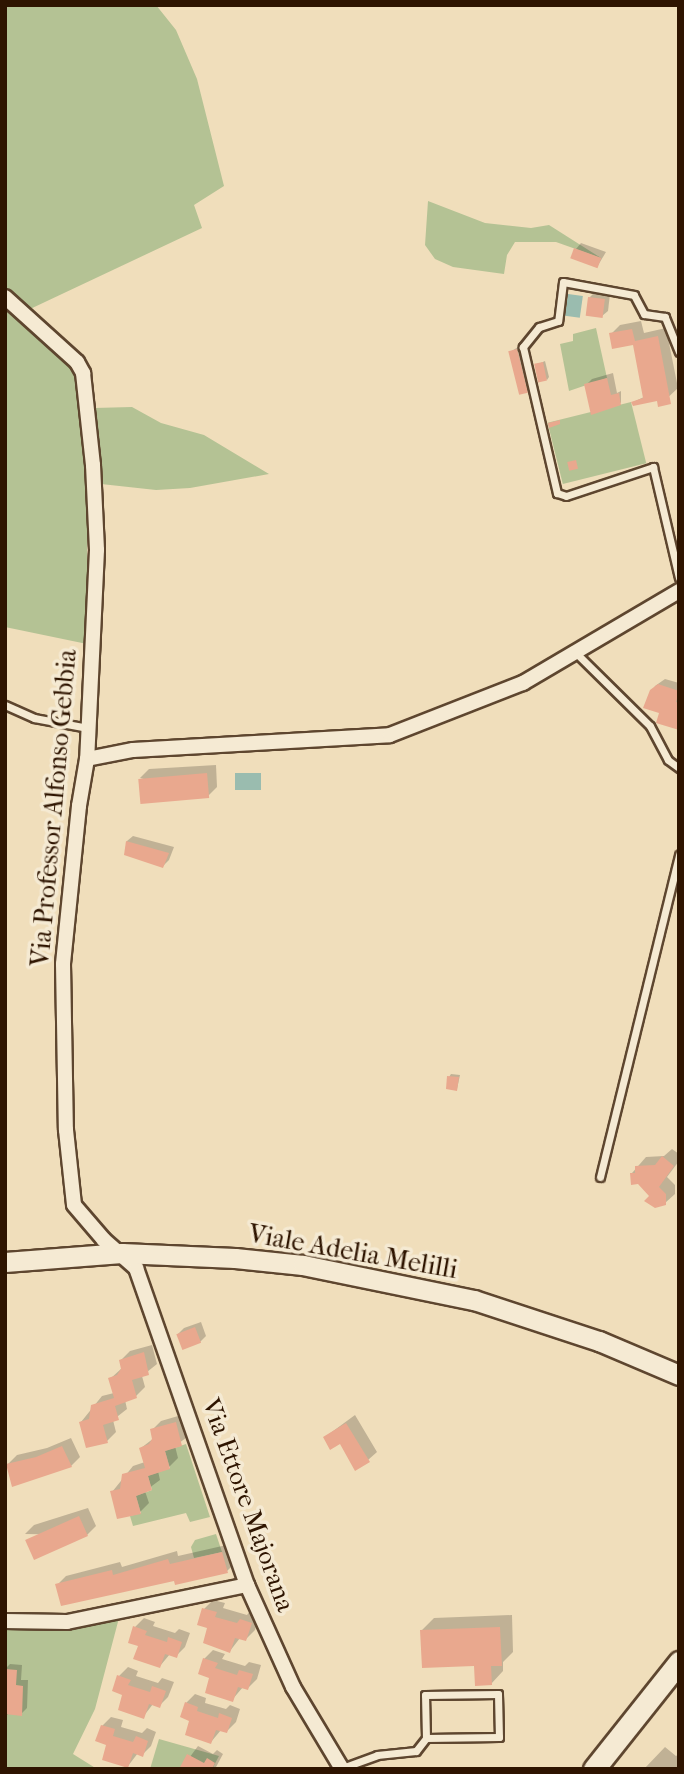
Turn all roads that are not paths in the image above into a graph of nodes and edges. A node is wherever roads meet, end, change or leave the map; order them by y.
1 (5, 297) edge
2 (679, 352) edge
3 (679, 578) edge
4 (679, 591) edge
5 (575, 652) junction
6 (5, 705) edge
7 (88, 728) junction
8 (87, 760) junction
9 (679, 768) edge
10 (679, 855) edge
11 (600, 1177) dead end
12 (122, 1253) junction
13 (5, 1262) edge
14 (679, 1375) edge
15 (247, 1585) junction
16 (5, 1620) edge
17 (679, 1662) edge
18 (426, 1738) junction
19 (341, 1768) edge
20 (594, 1769) edge

1 - 7 street, Via Professor Alfonso Gebbia
2 - 3 lane
4 - 5 street
5 - 8 street
5 - 9 lane
6 - 7 lane
7 - 8 street, Via Professor Alfonso Gebbia
8 - 12 street, Via Professor Alfonso Gebbia
10 - 11 lane
12 - 13 street, Viale Adelia Melilli
12 - 14 street, Viale Adelia Melilli
12 - 15 street, Via Ettore Majorana
15 - 16 street
15 - 19 street, Via Ettore Majorana
17 - 20 main road
18 - 18 lane
18 - 19 lane

